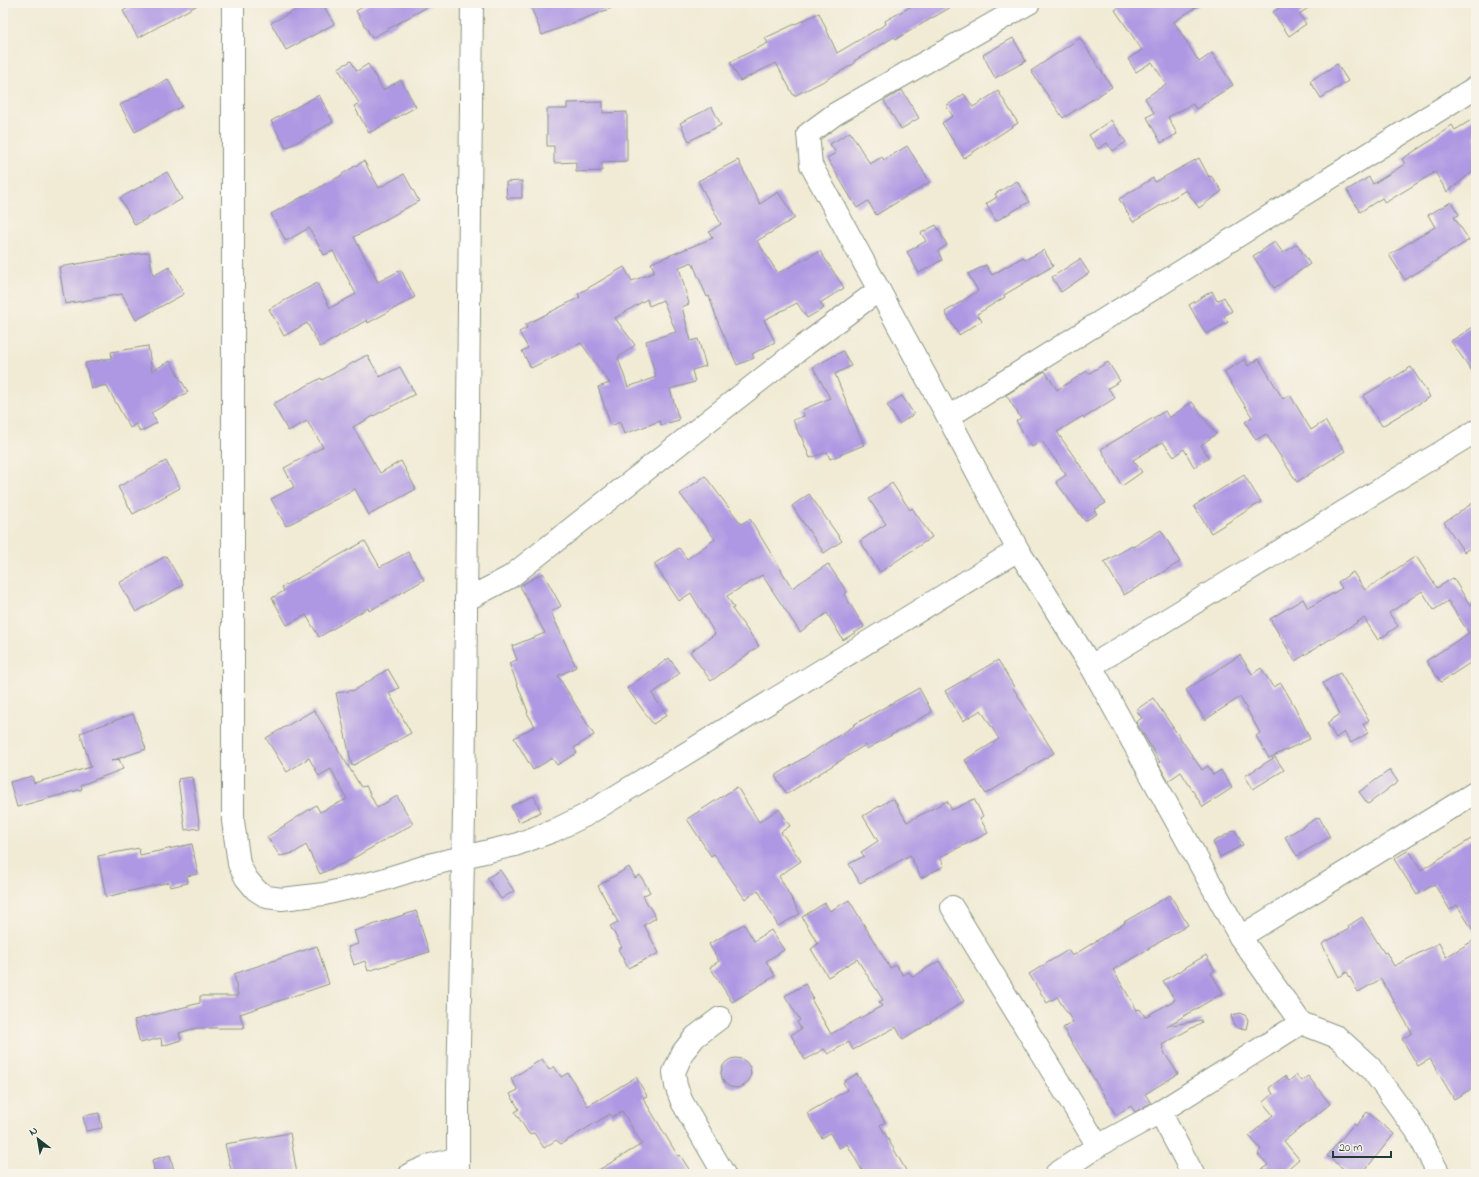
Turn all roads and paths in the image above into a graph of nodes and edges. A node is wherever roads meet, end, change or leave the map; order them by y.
1 (233, 3) edge
2 (472, 3) edge
3 (1028, 3) edge
4 (1476, 88) edge
5 (879, 290) junction
6 (948, 417) junction
7 (1476, 431) edge
8 (1018, 550) junction
9 (466, 600) junction
10 (1091, 666) junction
11 (1476, 792) edge
12 (463, 857) junction
13 (952, 907) dead end
14 (1240, 937) junction
15 (720, 1018) dead end
16 (1301, 1023) junction
17 (1160, 1112) junction
18 (1098, 1146) junction
19 (458, 1166) edge
20 (410, 1174) edge
21 (724, 1174) edge
22 (1056, 1174) edge
23 (1193, 1174) edge
24 (1439, 1174) edge

1 - 12 street
2 - 9 street
3 - 5 street
4 - 6 street
5 - 6 street
5 - 9 street
6 - 8 street
7 - 10 street
8 - 10 street
8 - 12 street
9 - 12 street
10 - 14 street
11 - 14 street
12 - 19 street
13 - 18 street
14 - 16 street
15 - 21 street
16 - 17 street
16 - 24 street
17 - 18 street
17 - 23 street
18 - 22 street
19 - 20 street

